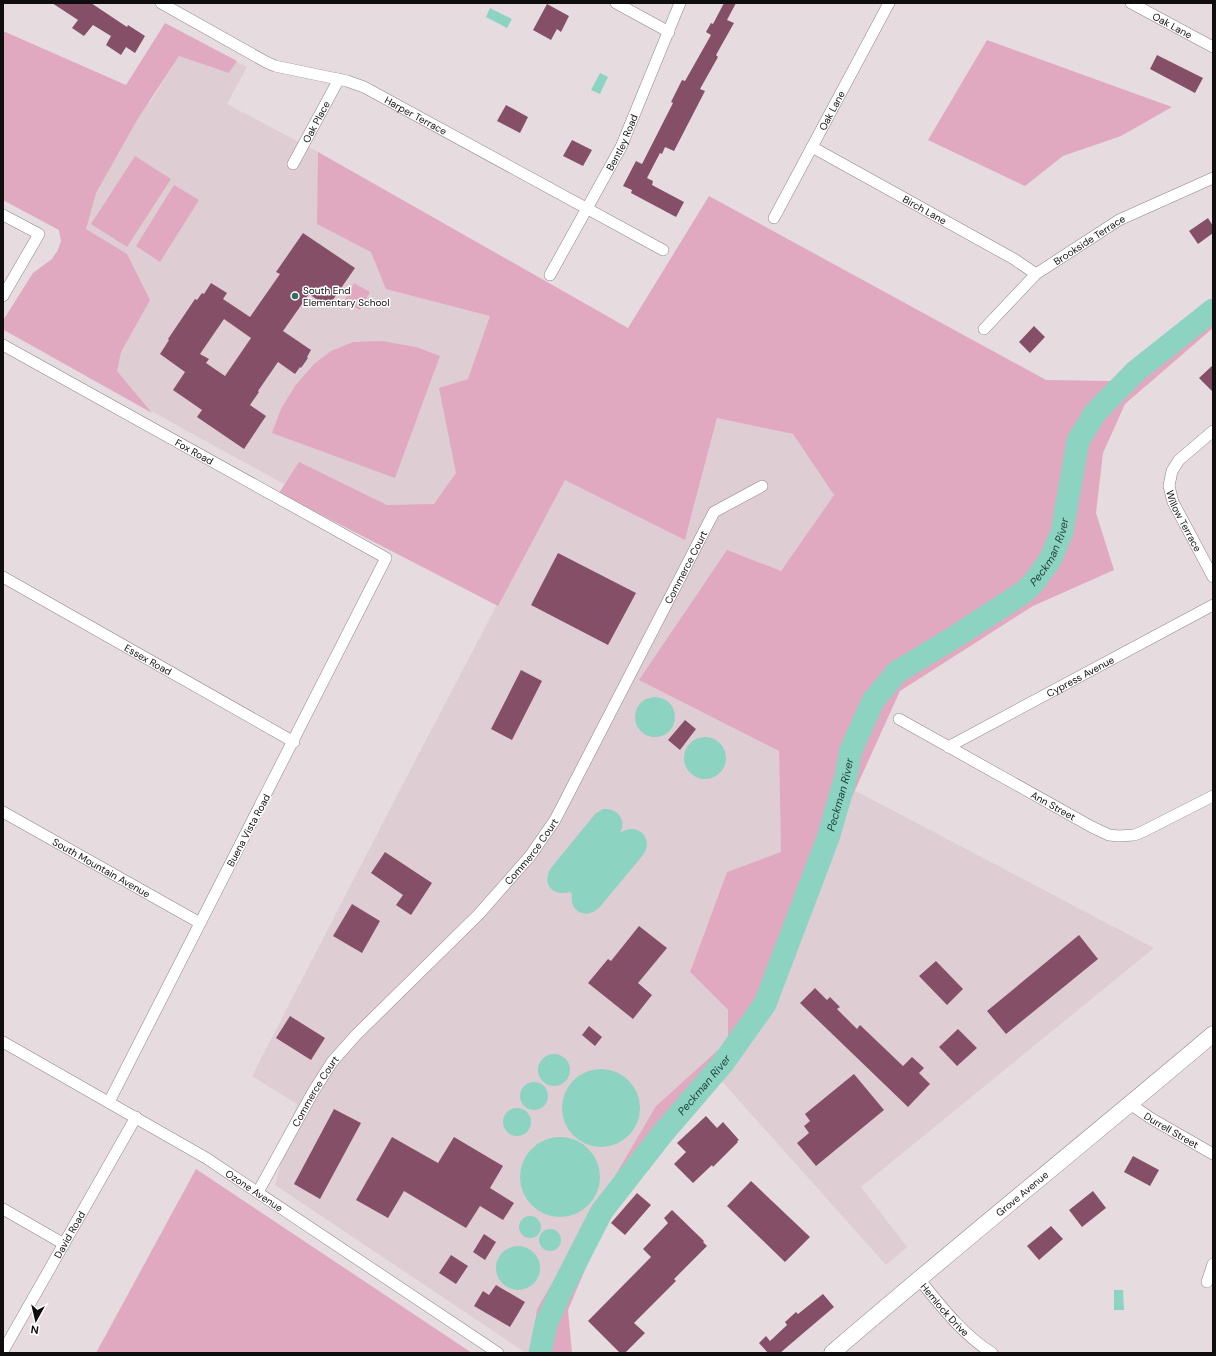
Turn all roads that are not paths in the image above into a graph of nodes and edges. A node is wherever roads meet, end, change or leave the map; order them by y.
1 (161, 3) edge
2 (616, 3) edge
3 (680, 3) edge
4 (889, 3) edge
5 (1131, 3) edge
6 (669, 32) junction
7 (1213, 47) edge
8 (338, 79) junction
9 (812, 147) junction
10 (293, 164) dead end
11 (1213, 178) edge
12 (587, 208) junction
13 (3, 215) edge
14 (774, 218) dead end
15 (663, 250) dead end
16 (1036, 274) junction
17 (550, 275) dead end
18 (3, 296) edge
19 (984, 329) dead end
20 (3, 345) edge
21 (1213, 430) edge
22 (762, 486) dead end
23 (386, 558) joint
24 (3, 577) edge
25 (1213, 577) edge
26 (1213, 605) edge
27 (899, 719) dead end
28 (294, 742) junction
29 (948, 747) junction
30 (1213, 796) edge
31 (3, 812) edge
32 (200, 923) junction
33 (1213, 1034) edge
34 (3, 1042) edge
35 (109, 1102) junction
36 (1130, 1104) junction
37 (136, 1118) junction
38 (1213, 1154) edge
39 (258, 1192) junction
40 (3, 1209) edge
41 (64, 1244) junction
42 (1213, 1264) edge
43 (919, 1279) junction
44 (1207, 1282) dead end
45 (3, 1351) edge
46 (498, 1353) edge
47 (832, 1353) edge
48 (992, 1353) edge

1 - 8 street, Harper Terrace
2 - 6 street
3 - 6 street, Bentley Road
4 - 9 street, Oak Lane
5 - 7 street, Oak Lane
6 - 12 street, Bentley Road
8 - 10 street, Oak Place
8 - 12 street, Harper Terrace
9 - 14 street, Oak Lane
9 - 16 street, Birch Lane
11 - 16 street, Brookside Terrace
12 - 15 street, Harper Terrace
12 - 17 street, Bentley Road
13 - 18 street
16 - 19 street, Brookside Terrace
20 - 23 street, Fox Road
21 - 25 street, Willow Terrace
22 - 39 street, Commerce Court
23 - 28 street, Buena Vista Road
24 - 28 street, Essex Road
26 - 29 street, Cypress Avenue
27 - 29 street, Ann Street
28 - 32 street, Buena Vista Road
29 - 30 street, Ann Street
31 - 32 street, South Mountain Avenue
32 - 35 street, Buena Vista Road
33 - 36 street, Grove Avenue
34 - 35 street, Ozone Avenue
35 - 37 street, Ozone Avenue
36 - 38 street, Durrell Street
36 - 43 street, Grove Avenue
37 - 39 street, Ozone Avenue
37 - 41 street, David Road
39 - 46 street, Ozone Avenue
40 - 41 street
41 - 45 street, David Road
42 - 44 street
43 - 47 street, Grove Avenue
43 - 48 street, Hemlock Drive

